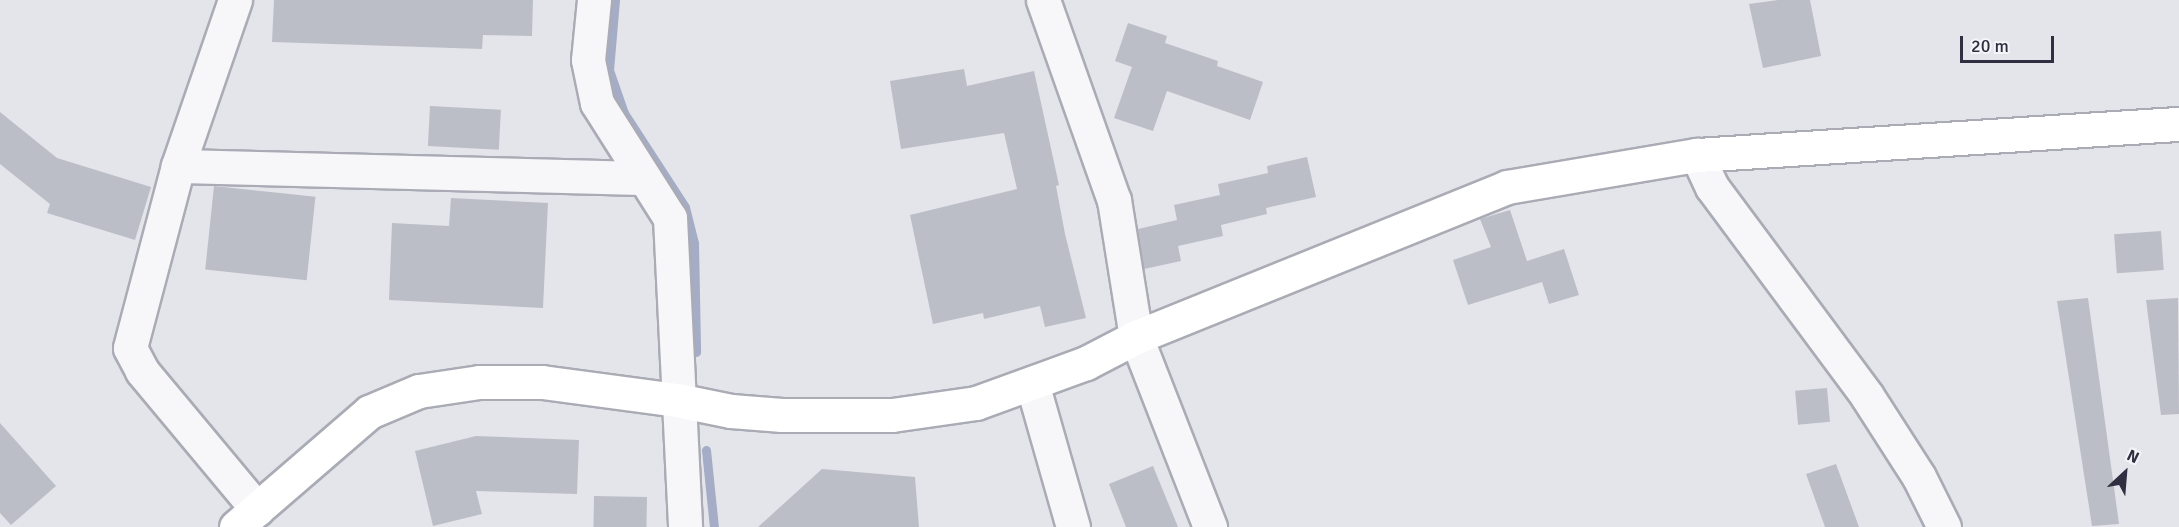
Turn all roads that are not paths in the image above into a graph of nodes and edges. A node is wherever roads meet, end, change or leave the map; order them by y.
1 (235, 0) edge
2 (594, 0) edge
3 (1043, 0) edge
4 (2179, 124) edge
5 (1697, 155) junction
6 (178, 166) junction
7 (643, 178) junction
8 (1136, 337) junction
9 (1032, 383) junction
10 (677, 400) junction
11 (247, 518) edge
12 (685, 527) edge
13 (1073, 527) edge
14 (1210, 527) edge
15 (1944, 527) edge

1 - 6 street
2 - 7 street
3 - 8 street
4 - 5 street
5 - 8 street
5 - 15 street
6 - 7 street
6 - 11 street
7 - 10 street
8 - 9 street
8 - 14 street
9 - 10 street
9 - 13 street
10 - 11 street
10 - 12 street

